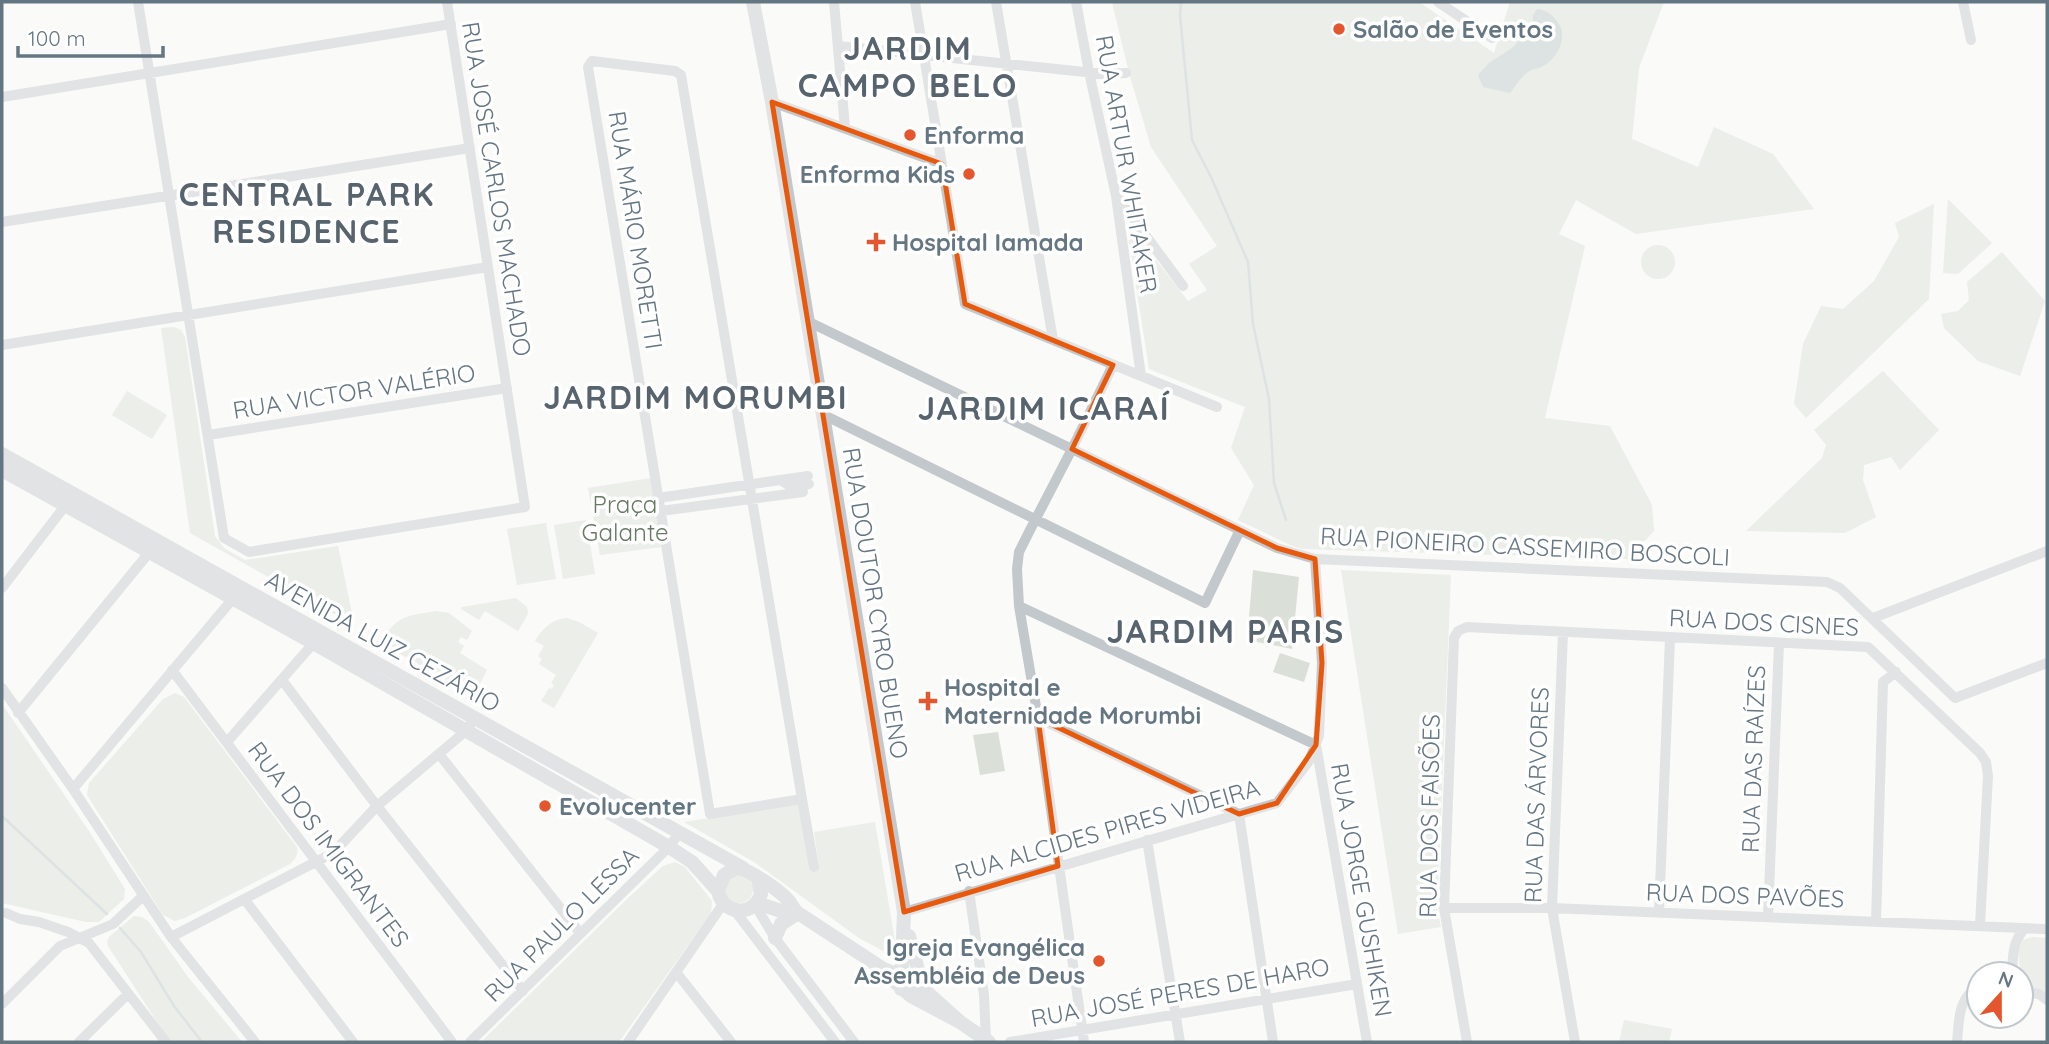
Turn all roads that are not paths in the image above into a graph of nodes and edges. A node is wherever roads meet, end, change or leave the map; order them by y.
1 (138, 2) edge
2 (447, 2) edge
3 (753, 2) edge
4 (834, 2) edge
5 (915, 2) edge
6 (996, 2) edge
7 (1076, 2) edge
8 (1437, 2) edge
9 (1963, 2) edge
10 (451, 24) junction
11 (1492, 38) dead end
12 (1971, 40) dead end
13 (839, 46) junction
14 (923, 55) junction
15 (1006, 64) junction
16 (1089, 72) junction
17 (1126, 73) dead end
18 (150, 74) junction
19 (2, 97) edge
20 (772, 103) junction
21 (845, 128) junction
22 (470, 148) junction
23 (942, 164) junction
24 (169, 196) junction
25 (1116, 196) junction
26 (2, 222) edge
27 (488, 267) junction
28 (1184, 286) dead end
29 (188, 315) junction
30 (807, 321) junction
31 (1053, 340) junction
32 (2, 345) edge
33 (1113, 365) junction
34 (1141, 376) junction
35 (506, 388) junction
36 (1217, 407) dead end
37 (822, 414) junction
38 (208, 435) junction
39 (1072, 450) junction
40 (2, 454) edge
41 (2, 470) edge
42 (749, 485) junction
43 (695, 492) junction
44 (659, 498) junction
45 (752, 499) junction
46 (70, 500) junction
47 (696, 506) junction
48 (660, 510) junction
49 (1035, 519) junction
50 (113, 525) junction
51 (1240, 530) junction
52 (158, 541) junction
53 (2047, 551) edge
54 (148, 553) junction
55 (1315, 559) junction
56 (2, 588) edge
57 (237, 593) junction
58 (1019, 606) junction
59 (1873, 618) junction
60 (1458, 631) joint
61 (1563, 632) junction
62 (318, 638) junction
63 (1670, 638) junction
64 (1779, 643) junction
65 (2047, 663) edge
66 (172, 670) junction
67 (1895, 672) junction
68 (282, 680) junction
69 (2, 688) edge
70 (18, 713) junction
71 (1038, 718) junction
72 (470, 724) junction
73 (227, 742) junction
74 (1316, 745) junction
75 (439, 754) junction
76 (73, 789) junction
77 (802, 799) junction
78 (377, 806) junction
79 (1239, 814) junction
80 (679, 833) junction
81 (1147, 840) junction
82 (670, 847) junction
83 (317, 863) junction
84 (1058, 866) junction
85 (814, 867) dead end
86 (743, 868) junction
87 (758, 878) junction
88 (969, 891) junction
89 (143, 896) junction
90 (245, 900) junction
91 (725, 902) junction
92 (756, 904) junction
93 (1444, 908) junction
94 (1552, 908) junction
95 (795, 911) junction
96 (1658, 912) junction
97 (6, 913) dead end
98 (904, 916) junction
99 (1768, 917) junction
100 (1877, 922) junction
101 (1980, 925) junction
102 (2025, 928) junction
103 (2044, 929) dead end
104 (580, 933) junction
105 (78, 937) junction
106 (171, 937) junction
107 (775, 938) junction
108 (2013, 960) edge
109 (676, 972) junction
110 (1357, 984) junction
111 (909, 986) junction
112 (523, 991) junction
113 (128, 994) junction
114 (1965, 997) edge
115 (1268, 999) junction
116 (2, 1004) edge
117 (1177, 1015) junction
118 (1084, 1037) edge
119 (162, 1041) edge
120 (988, 1041) edge
121 (79, 1042) edge
122 (255, 1042) edge
123 (353, 1042) edge
124 (452, 1042) edge
125 (470, 1042) edge
126 (628, 1042) edge
127 (731, 1042) edge
128 (835, 1042) edge
129 (853, 1042) edge
130 (1010, 1042) edge
131 (1180, 1042) edge
132 (1273, 1042) edge
133 (1367, 1042) edge
134 (1467, 1042) edge
135 (1575, 1042) edge
136 (1957, 1042) edge

1 - 18 street
2 - 10 street, RUA JOSÉ CARLOS MACHADO
3 - 20 street, RUA DOUTOR CYRO BUENO
4 - 13 street
5 - 14 street
6 - 15 street
7 - 16 street, RUA ARTUR WHITAKER
8 - 11 street
9 - 12 street
10 - 18 street
10 - 22 street, RUA JOSÉ CARLOS MACHADO
13 - 14 street
13 - 21 street
14 - 15 street
14 - 23 street
15 - 16 street
15 - 31 street
16 - 17 street
16 - 25 street, RUA ARTUR WHITAKER
18 - 19 street
18 - 24 street
20 - 21 street
20 - 30 street, RUA DOUTOR CYRO BUENO
21 - 23 street
22 - 24 street
22 - 27 street, RUA JOSÉ CARLOS MACHADO
23 - 31 street
24 - 26 street
24 - 29 street
25 - 28 street
25 - 34 street, RUA ARTUR WHITAKER
27 - 29 street
27 - 35 street, RUA JOSÉ CARLOS MACHADO
29 - 32 street
29 - 38 street
30 - 37 street, RUA DOUTOR CYRO BUENO
30 - 39 street, RUA PIONEIRO CASSEMIRO BOSCOLI
31 - 33 street
33 - 34 street
33 - 39 street
34 - 36 street
35 - 38 street, RUA VICTOR VALÉRIO
35 - 38 street, RUA JOSÉ CARLOS MACHADO
37 - 49 street
37 - 98 street, RUA DOUTOR CYRO BUENO
39 - 49 street
39 - 51 street, RUA PIONEIRO CASSEMIRO BOSCOLI
40 - 46 street, AVENIDA LUIZ CEZÁRIO
41 - 46 street, AVENIDA LUIZ CEZÁRIO
42 - 43 street
42 - 44 street, RUA MÁRIO MORETTI
42 - 45 street
42 - 45 street
43 - 44 street
43 - 47 street
44 - 48 street, RUA MÁRIO MORETTI
45 - 47 street
45 - 77 street
46 - 50 street, AVENIDA LUIZ CEZÁRIO
46 - 56 street
47 - 48 street
48 - 77 street, RUA MÁRIO MORETTI
49 - 51 street
49 - 58 street
50 - 52 street, AVENIDA LUIZ CEZÁRIO
50 - 54 street, AVENIDA LUIZ CEZÁRIO
51 - 55 street, RUA PIONEIRO CASSEMIRO BOSCOLI
52 - 54 street
52 - 57 street, AVENIDA LUIZ CEZÁRIO
53 - 59 street
54 - 57 street, AVENIDA LUIZ CEZÁRIO
54 - 70 street
55 - 59 street, RUA PIONEIRO CASSEMIRO BOSCOLI
55 - 74 street, RUA ALCIDES PIRES VIDEIRA
57 - 62 street, AVENIDA LUIZ CEZÁRIO
57 - 66 street
58 - 71 street
58 - 74 street
59 - 65 street, RUA PIONEIRO CASSEMIRO BOSCOLI
60 - 61 street, RUA DOS CISNES
60 - 93 street, RUA DOS FAISÕES
61 - 63 street, RUA DOS CISNES
61 - 94 street, RUA DAS ÁRVORES
62 - 68 street
62 - 72 street, AVENIDA LUIZ CEZÁRIO
63 - 64 street, RUA DOS CISNES
63 - 96 street
64 - 67 street, RUA DOS CISNES
64 - 99 street, RUA DAS RAÍZES
66 - 73 street, RUA DOS IMIGRANTES
66 - 76 street
67 - 100 street
67 - 101 street, RUA DOS CISNES
68 - 73 street
68 - 78 street
69 - 70 street
70 - 76 street
71 - 79 street
71 - 84 street
72 - 75 street
72 - 80 street, AVENIDA LUIZ CEZÁRIO
72 - 82 street, AVENIDA LUIZ CEZÁRIO
73 - 83 street, RUA DOS IMIGRANTES
74 - 79 street, RUA ALCIDES PIRES VIDEIRA
74 - 110 street, RUA JORGE GUSHIKEN
75 - 78 street
75 - 104 street
76 - 89 street
77 - 85 street
78 - 83 street
78 - 112 street
79 - 81 street, RUA ALCIDES PIRES VIDEIRA
79 - 115 street
80 - 82 street, RUA PAULO LESSA
80 - 86 street, AVENIDA LUIZ CEZÁRIO
81 - 84 street, RUA ALCIDES PIRES VIDEIRA
81 - 117 street
82 - 91 street, AVENIDA LUIZ CEZÁRIO
82 - 104 street, RUA PAULO LESSA
83 - 90 street
83 - 124 street, RUA DOS IMIGRANTES
84 - 88 street, RUA ALCIDES PIRES VIDEIRA
84 - 118 street
86 - 87 street
86 - 91 street
87 - 92 street
87 - 95 street
88 - 98 street, RUA ALCIDES PIRES VIDEIRA
88 - 120 street
89 - 105 street
89 - 106 street
90 - 106 street
90 - 123 street
91 - 92 street
91 - 109 street
91 - 128 street
92 - 95 street
92 - 107 street
93 - 94 street, RUA DOS PAVÕES
93 - 134 street, RUA DOS FAISÕES
94 - 96 street, RUA DOS PAVÕES
94 - 135 street, RUA DAS ÁRVORES
95 - 107 street
95 - 111 street
96 - 99 street, RUA DOS PAVÕES
97 - 105 street
98 - 111 street, RUA DOUTOR CYRO BUENO
98 - 111 street, RUA DOUTOR CYRO BUENO
99 - 100 street, RUA DOS PAVÕES
100 - 101 street, RUA DOS PAVÕES
101 - 102 street, RUA DOS PAVÕES
102 - 103 street, RUA DOS PAVÕES
102 - 108 street
104 - 112 street, RUA PAULO LESSA
105 - 113 street
105 - 116 street
106 - 122 street
107 - 129 street
109 - 126 street
109 - 127 street
110 - 115 street, RUA JOSÉ PERES DE HARO
110 - 133 street, RUA JORGE GUSHIKEN
111 - 120 street
112 - 125 street, RUA PAULO LESSA
113 - 119 street
113 - 121 street
114 - 136 street
115 - 117 street, RUA JOSÉ PERES DE HARO
115 - 132 street
117 - 118 street, RUA JOSÉ PERES DE HARO
117 - 131 street
118 - 130 street, RUA JOSÉ PERES DE HARO

